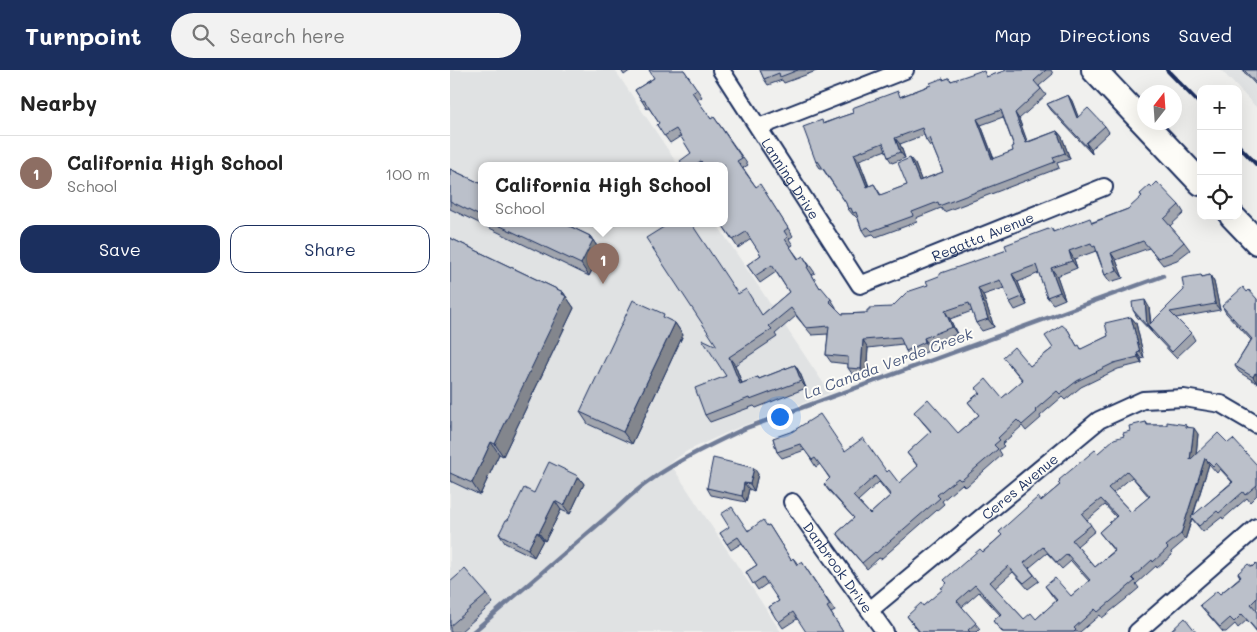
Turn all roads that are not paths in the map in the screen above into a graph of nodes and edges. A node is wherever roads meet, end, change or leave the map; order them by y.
1 (721, 70) edge
2 (905, 70) edge
3 (1094, 70) edge
4 (759, 127) junction
5 (1197, 179) edge
6 (1104, 187) dead end
7 (1236, 220) edge
8 (1257, 242) edge
9 (860, 285) joint
10 (1257, 425) edge
11 (792, 502) dead end
12 (1257, 527) edge
13 (870, 610) junction
14 (885, 632) edge
15 (1137, 632) edge

1 - 4 street, Lanning Drive
2 - 4 street
3 - 5 main road
4 - 9 street, Lanning Drive
6 - 9 street, Regatta Avenue
7 - 8 main road
10 - 13 street, Ceres Avenue
11 - 13 street, Danbrook Drive
12 - 15 street
13 - 14 street, Danbrook Drive

